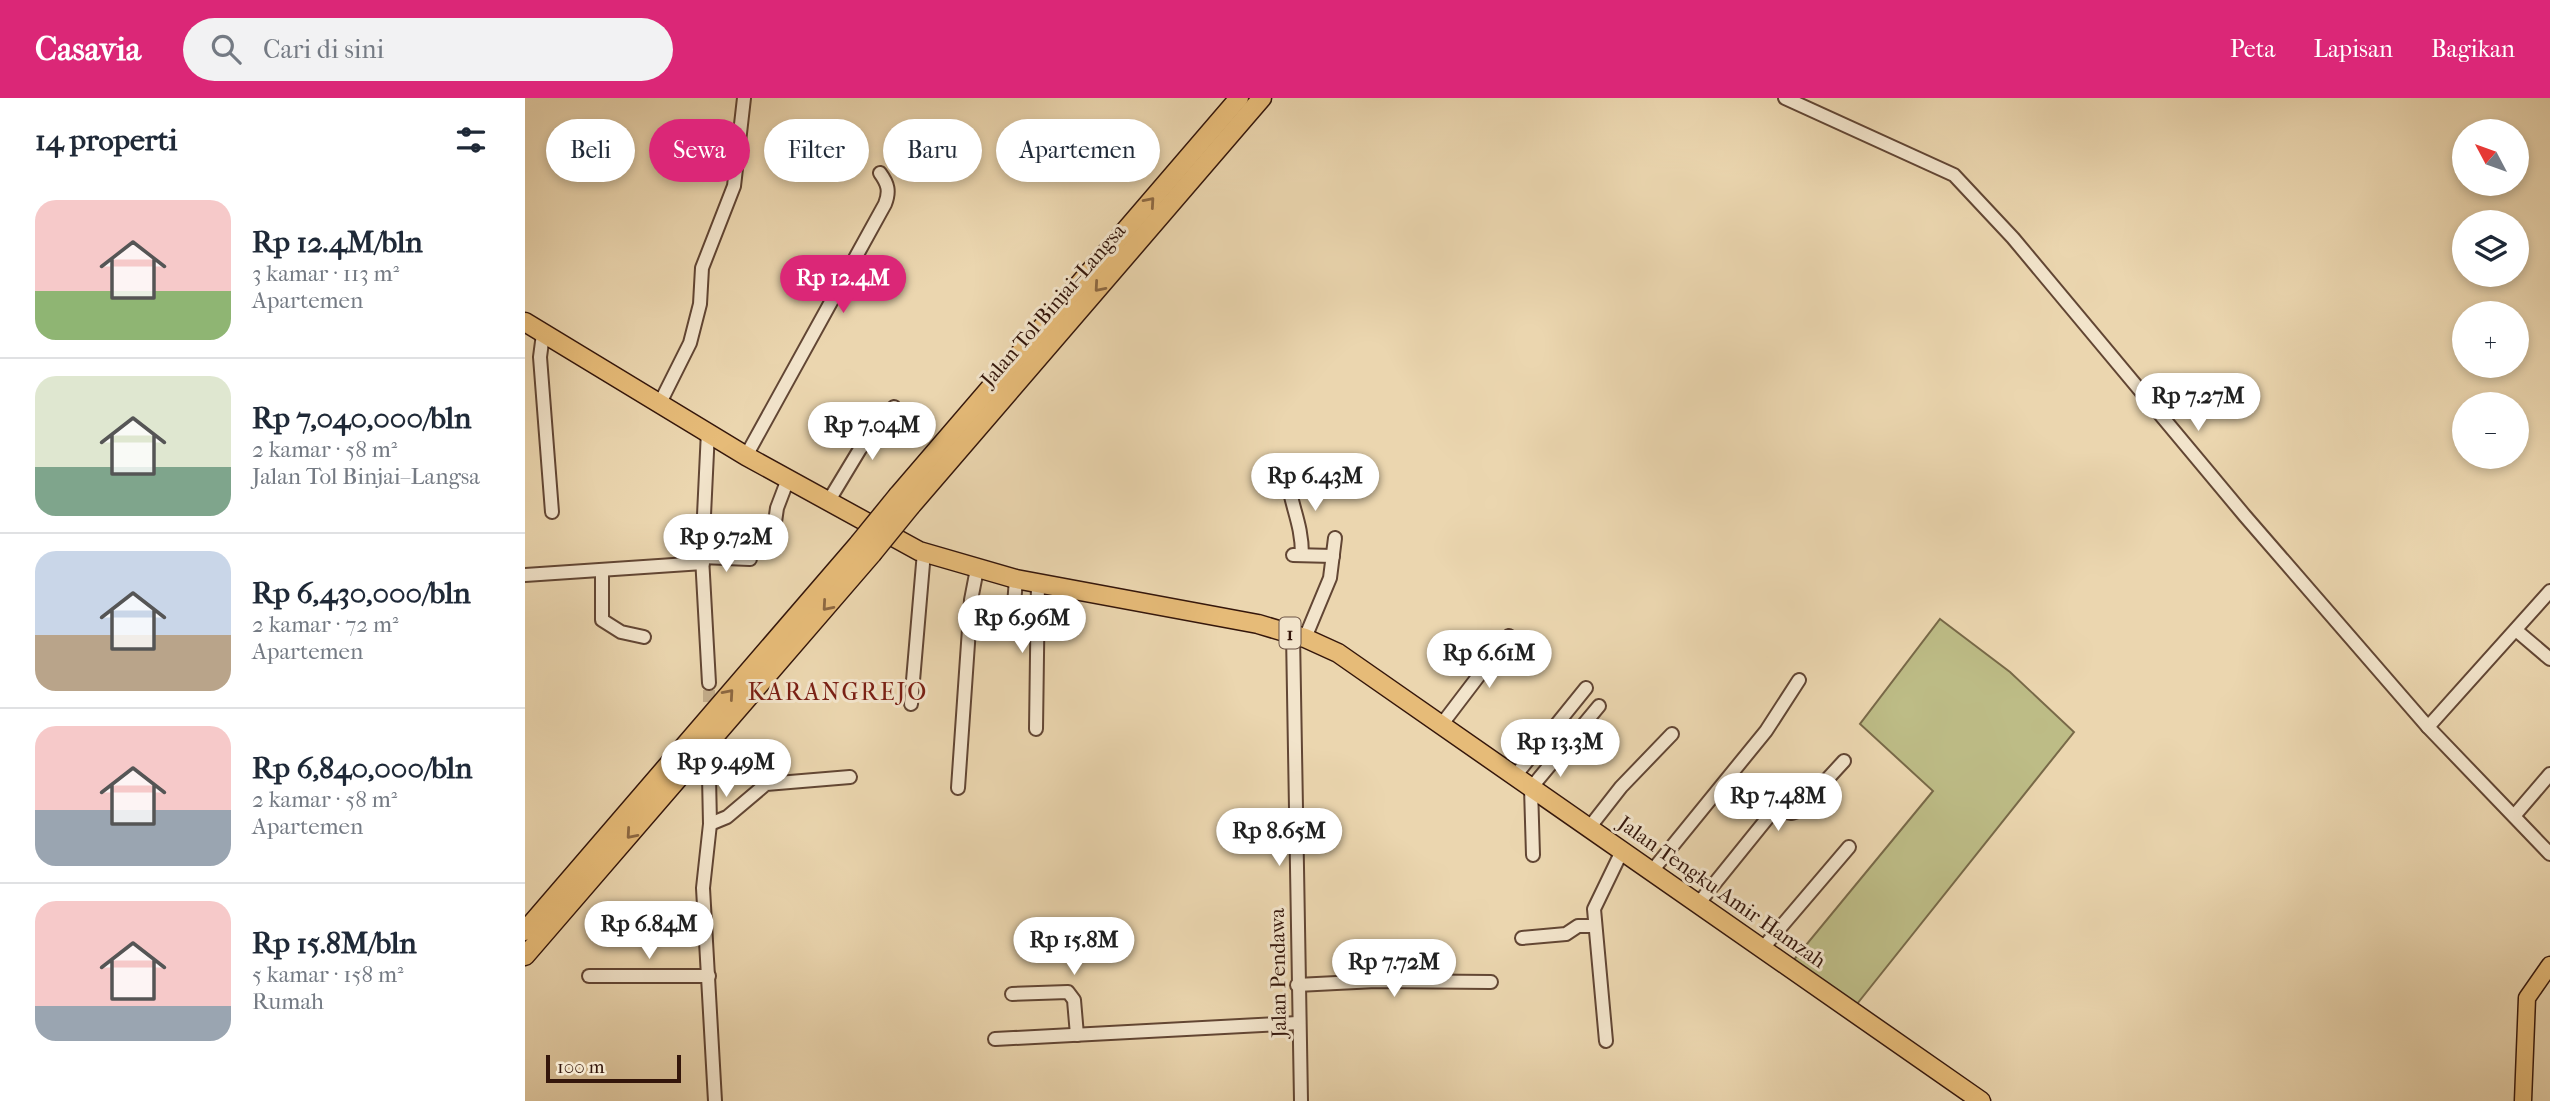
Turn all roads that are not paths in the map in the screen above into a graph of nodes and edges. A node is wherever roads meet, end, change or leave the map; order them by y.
1 (744, 98) edge
2 (1240, 98) edge
3 (1262, 98) edge
4 (1785, 98) edge
5 (1217, 136) junction
6 (880, 173) dead end
7 (525, 323) edge
8 (543, 334) junction
9 (660, 403) junction
10 (894, 407) dead end
11 (708, 431) junction
12 (746, 456) junction
13 (1287, 474) dead end
14 (788, 479) junction
15 (828, 502) junction
16 (552, 512) dead end
17 (774, 529) dead end
18 (1335, 538) dead end
19 (865, 549) junction
20 (924, 552) junction
21 (1333, 556) junction
22 (750, 559) dead end
23 (702, 560) junction
24 (977, 569) junction
25 (603, 571) junction
26 (525, 575) edge
27 (1016, 579) junction
28 (1038, 582) junction
29 (2550, 591) edge
30 (1013, 618) dead end
31 (2517, 631) junction
32 (644, 636) dead end
33 (1299, 636) junction
34 (1509, 636) dead end
35 (2550, 659) edge
36 (1799, 680) dead end
37 (709, 683) tunnel mouth
38 (1586, 688) dead end
39 (911, 704) dead end
40 (1599, 706) dead end
41 (1442, 724) junction
42 (2428, 727) junction
43 (1036, 729) dead end
44 (1672, 734) dead end
45 (1844, 761) dead end
46 (2550, 774) edge
47 (709, 776) tunnel mouth
48 (1515, 776) junction
49 (851, 777) dead end
50 (958, 788) dead end
51 (1531, 789) junction
52 (2514, 816) junction
53 (710, 824) junction
54 (1589, 828) junction
55 (1849, 847) dead end
56 (1622, 851) junction
57 (2550, 854) edge
58 (1533, 855) dead end
59 (1652, 871) junction
60 (1698, 904) junction
61 (1593, 926) junction
62 (525, 931) edge
63 (1522, 938) dead end
64 (1762, 949) junction
65 (525, 956) edge
66 (2550, 965) edge
67 (589, 976) dead end
68 (709, 976) junction
69 (1491, 982) dead end
70 (1297, 985) junction
71 (1012, 994) dead end
72 (1298, 1023) junction
73 (1077, 1035) junction
74 (995, 1039) dead end
75 (1606, 1041) dead end
76 (715, 1101) edge
77 (1301, 1101) edge
78 (1980, 1101) edge
79 (2523, 1101) edge

1 - 9 street
2 - 5 highway, Jalan Tol Binjai–Langsa
3 - 5 highway, Jalan Tol Binjai–Langsa
4 - 42 street
5 - 19 highway, Jalan Tol Binjai–Langsa, bridge
6 - 12 street
7 - 8 highway, Jalan Tengku Amir Hamzah / 1
8 - 9 highway, Jalan Tengku Amir Hamzah / 1
8 - 16 street
9 - 11 highway, Jalan Tengku Amir Hamzah / 1
10 - 15 street
11 - 12 highway, Jalan Tengku Amir Hamzah / 1
11 - 23 street
12 - 14 highway, Jalan Tengku Amir Hamzah / 1
13 - 21 street
14 - 15 highway, Jalan Tengku Amir Hamzah / 1
14 - 17 street
15 - 20 highway, Jalan Tengku Amir Hamzah / 1
18 - 21 street
62 -> 19 highway, Jalan Tol Binjai–Langsa
19 -> 65 highway, Jalan Tol Binjai–Langsa
20 - 24 highway, Jalan Tengku Amir Hamzah / 1
20 - 39 street
21 - 33 street
22 - 23 street
23 - 25 street
23 - 37 street
24 - 27 highway, Jalan Tengku Amir Hamzah / 1
24 - 50 street
25 - 26 street
25 - 32 street
27 - 28 highway, Jalan Tengku Amir Hamzah / 1
27 - 30 street
28 - 33 highway, Jalan Tengku Amir Hamzah / 1
28 - 43 street
29 - 31 street
31 - 35 street
31 - 42 street
33 - 41 highway, Jalan Tengku Amir Hamzah / 1
33 - 70 street, Jalan Pendawa
34 - 41 street
36 - 59 street
38 - 48 street
40 - 51 street
41 - 48 highway, Jalan Tengku Amir Hamzah / 1
42 - 52 street
44 - 54 street
45 - 60 street
46 - 52 street
47 - 53 street
48 - 51 highway, Jalan Tengku Amir Hamzah / 1
49 - 53 street
51 - 54 highway, Jalan Tengku Amir Hamzah / 1
51 - 58 street
52 - 57 street
53 - 68 street
54 - 56 highway, Jalan Tengku Amir Hamzah / 1
55 - 64 street
56 - 59 highway, Jalan Tengku Amir Hamzah / 1
56 - 61 street
59 - 60 highway, Jalan Tengku Amir Hamzah / 1
60 - 64 highway, Jalan Tengku Amir Hamzah / 1
61 - 63 street
61 - 75 street
64 - 78 highway, Jalan Tengku Amir Hamzah / 1
66 - 79 main road
67 - 68 street
68 - 76 street
69 - 70 street
70 - 72 street, Jalan Pendawa
71 - 73 street
72 - 73 street
72 - 77 street, Jalan Pendawa
73 - 74 street

